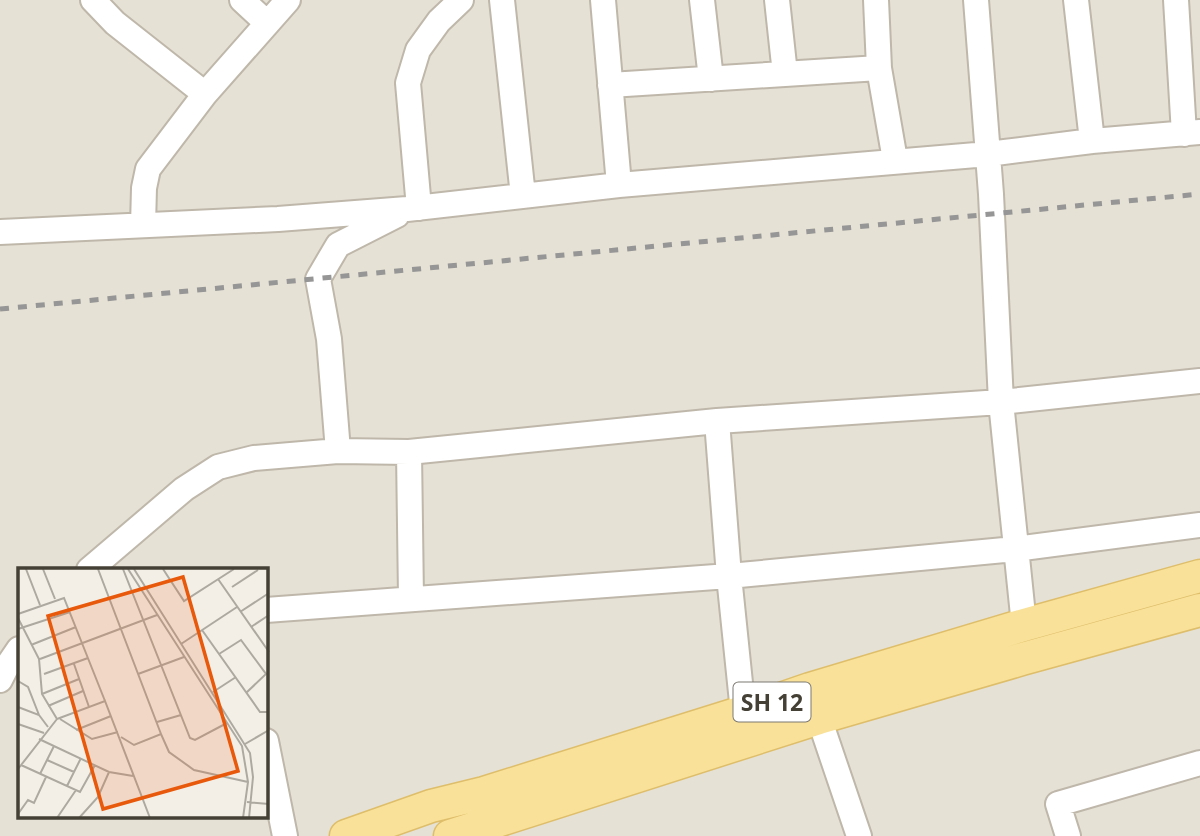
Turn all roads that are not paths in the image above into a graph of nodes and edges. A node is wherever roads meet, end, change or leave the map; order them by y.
1 (93, 0) edge
2 (242, 0) edge
3 (288, 0) edge
4 (461, 0) edge
5 (502, 0) edge
6 (603, 0) edge
7 (702, 0) edge
8 (777, 0) edge
9 (876, 0) edge
10 (976, 0) edge
11 (1076, 0) edge
12 (1176, 0) edge
13 (267, 23) junction
14 (879, 68) junction
15 (785, 74) junction
16 (711, 79) junction
17 (610, 85) junction
18 (205, 94) junction
19 (1192, 133) edge
20 (1092, 141) junction
21 (988, 154) junction
22 (895, 160) junction
23 (619, 185) junction
24 (523, 196) junction
25 (413, 209) junction
26 (143, 225) junction
27 (0, 232) edge
28 (1200, 381) edge
29 (1001, 402) junction
30 (717, 421) junction
31 (338, 451) junction
32 (409, 452) junction
33 (1200, 525) edge
34 (1015, 549) junction
35 (91, 568) edge
36 (729, 576) junction
37 (1200, 576) edge
38 (411, 598) junction
39 (268, 610) edge
40 (1200, 610) edge
41 (1024, 625) junction
42 (18, 650) edge
43 (0, 680) edge
44 (743, 712) junction
45 (819, 718) junction
46 (268, 751) edge
47 (1200, 762) edge
48 (494, 829) edge
49 (285, 836) edge
50 (346, 836) edge
51 (450, 836) edge
52 (859, 836) edge
53 (1068, 836) edge

1 - 18 street
2 - 13 street
3 - 13 street
4 - 25 street
5 - 24 street
6 - 17 street
7 - 16 street
8 - 15 street
9 - 14 street
10 - 21 street
11 - 20 street
12 - 19 street
13 - 18 street
14 - 15 street
14 - 22 street
15 - 16 street
16 - 17 street
17 - 23 street
18 - 26 street
19 - 20 street
20 - 21 street
21 - 22 street
21 - 29 street
22 - 23 street
23 - 24 street
24 - 25 street
25 - 26 street
25 - 31 street
26 - 27 street
28 - 29 street
29 - 30 street
29 - 34 street
30 - 32 street
30 - 36 street
31 - 32 street
31 - 35 street
32 - 38 street
33 - 34 street
34 - 36 street
34 - 41 street
36 - 38 street
36 - 44 street
37 - 41 main road, SH 12
38 - 39 street
40 - 45 main road, SH 12
41 - 44 main road, SH 12
42 - 43 street
44 - 50 main road, SH 12
45 - 48 main road, SH 12
45 - 52 street
46 - 49 street
47 - 53 street
48 - 51 main road, SH 12

